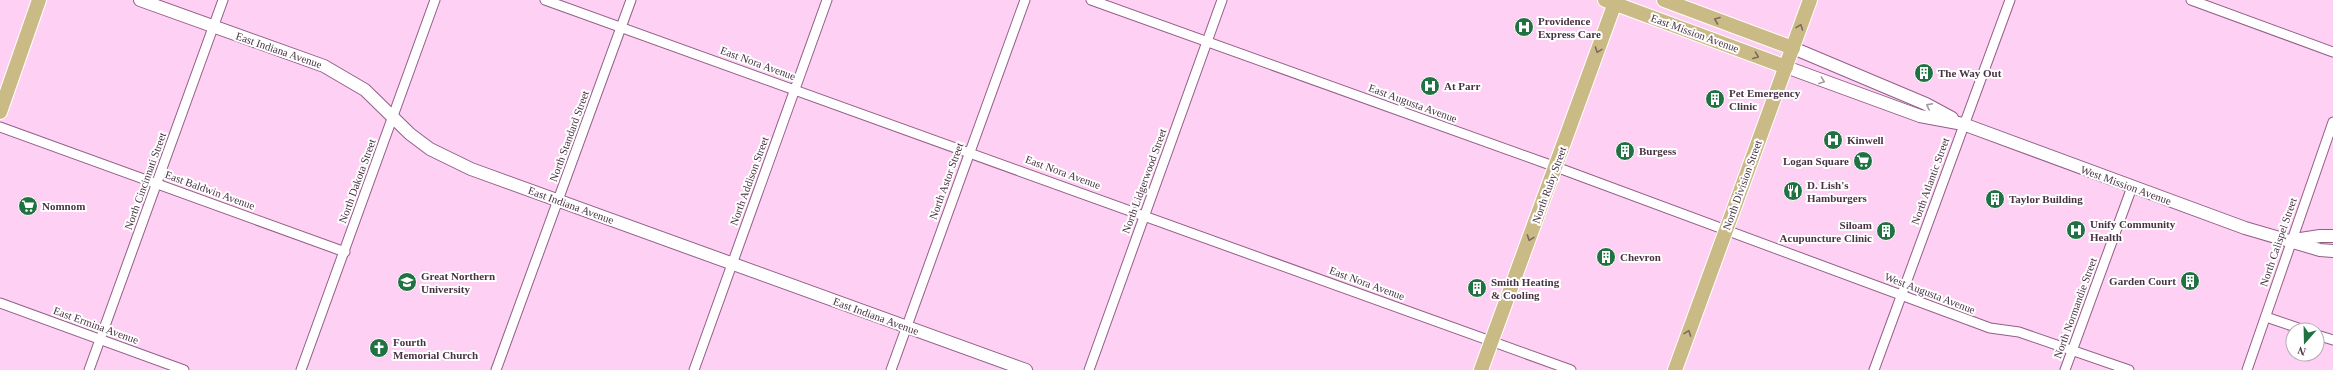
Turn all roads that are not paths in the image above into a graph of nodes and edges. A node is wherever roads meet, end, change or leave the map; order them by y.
1 (39, 0) edge
2 (140, 0) edge
3 (223, 0) edge
4 (435, 0) edge
5 (545, 0) edge
6 (631, 0) edge
7 (827, 0) edge
8 (1024, 0) edge
9 (1091, 0) edge
10 (1222, 0) edge
11 (1664, 0) edge
12 (1810, 0) edge
13 (2010, 0) edge
14 (2191, 0) edge
15 (1612, 1) edge
16 (2203, 2) edge
17 (213, 27) junction
18 (621, 27) junction
19 (1207, 42) junction
20 (1792, 48) junction
21 (2333, 52) edge
22 (1786, 67) junction
23 (795, 90) junction
24 (0, 112) edge
25 (394, 117) junction
26 (2333, 122) edge
27 (1963, 124) junction
28 (0, 127) edge
29 (969, 152) junction
30 (1556, 167) junction
31 (156, 184) junction
32 (2132, 187) junction
33 (557, 200) junction
34 (1145, 215) junction
35 (1726, 230) junction
36 (2333, 236) edge
37 (2291, 241) junction
38 (2333, 251) edge
39 (345, 252) junction
40 (732, 263) junction
41 (1902, 294) junction
42 (0, 303) edge
43 (2266, 317) junction
44 (2285, 324) edge
45 (906, 327) junction
46 (100, 340) junction
47 (1492, 341) junction
48 (2072, 349) junction
49 (89, 370) edge
50 (184, 370) edge
51 (302, 370) edge
52 (496, 370) edge
53 (694, 370) edge
54 (891, 370) edge
55 (1026, 370) edge
56 (1089, 370) edge
57 (1481, 370) edge
58 (1571, 370) edge
59 (1675, 370) edge
60 (1874, 370) edge
61 (2065, 370) edge
62 (2129, 370) edge
63 (2246, 370) edge

1 - 24 main road
2 - 17 main road, East Indiana Avenue
3 - 17 street, North Cincinnati Street
4 - 25 street, North Dakota Street
5 - 18 street, East Nora Avenue
6 - 18 street, North Standard Street
7 - 23 street, North Addison Street
8 - 29 street, North Astor Street
9 - 19 street, East Augusta Avenue
10 - 19 street, North Lidgerwood Street
20 -> 11 main road, East Mission Avenue
20 -> 12 main road, North Division Street
13 - 27 street, North Atlantic Street
14 - 16 street
15 -> 22 main road, East Mission Avenue
15 -> 30 main road, North Ruby Street
16 - 21 street
17 - 25 main road, East Indiana Avenue
17 - 31 street, North Cincinnati Street
18 - 23 street, East Nora Avenue
18 - 33 street, North Standard Street
19 - 30 street, East Augusta Avenue
19 - 34 street, North Lidgerwood Street
20 - 22 main road, North Division Street
27 -> 20 main road, West Mission Avenue
22 -> 27 main road, West Mission Avenue
22 - 35 main road, North Division Street
23 - 29 street, East Nora Avenue
23 - 40 street, North Addison Street
25 - 33 main road, East Indiana Avenue
25 - 39 street, North Dakota Street
26 - 37 street, North Calispel Street
27 - 32 main road, West Mission Avenue
27 - 41 street, North Atlantic Street
28 - 31 street, East Baldwin Avenue
29 - 34 street, East Nora Avenue
29 - 45 street, North Astor Street
30 - 35 street, East Augusta Avenue
30 -> 47 main road, North Ruby Street
31 - 39 street, East Baldwin Avenue
31 - 46 street, North Cincinnati Street
32 - 37 main road, West Mission Avenue
32 - 48 street, North Normandie Street
33 - 40 main road, East Indiana Avenue
33 - 52 street, North Standard Street
34 - 47 street, East Nora Avenue
34 - 56 street, North Lidgerwood Street
35 - 41 street, West Augusta Avenue
59 -> 35 main road, North Division Street
36 - 37 main road, West Mission Avenue
37 - 38 main road, West Mission Avenue
37 - 43 street, North Calispel Street
39 - 51 street, North Dakota Street
40 - 45 main road, East Indiana Avenue
40 - 53 street, North Addison Street
41 - 48 street, West Augusta Avenue
41 - 60 street, North Atlantic Street
42 - 46 street, East Ermina Avenue
43 - 44 street
43 - 63 street, North Calispel Street
45 - 54 street, North Astor Street
45 - 55 main road, East Indiana Avenue
46 - 49 street, North Cincinnati Street
46 - 50 street, East Ermina Avenue
47 - 57 main road, North Ruby Street
47 - 58 street, East Nora Avenue
48 - 61 street, North Normandie Street
48 - 62 street, West Augusta Avenue

